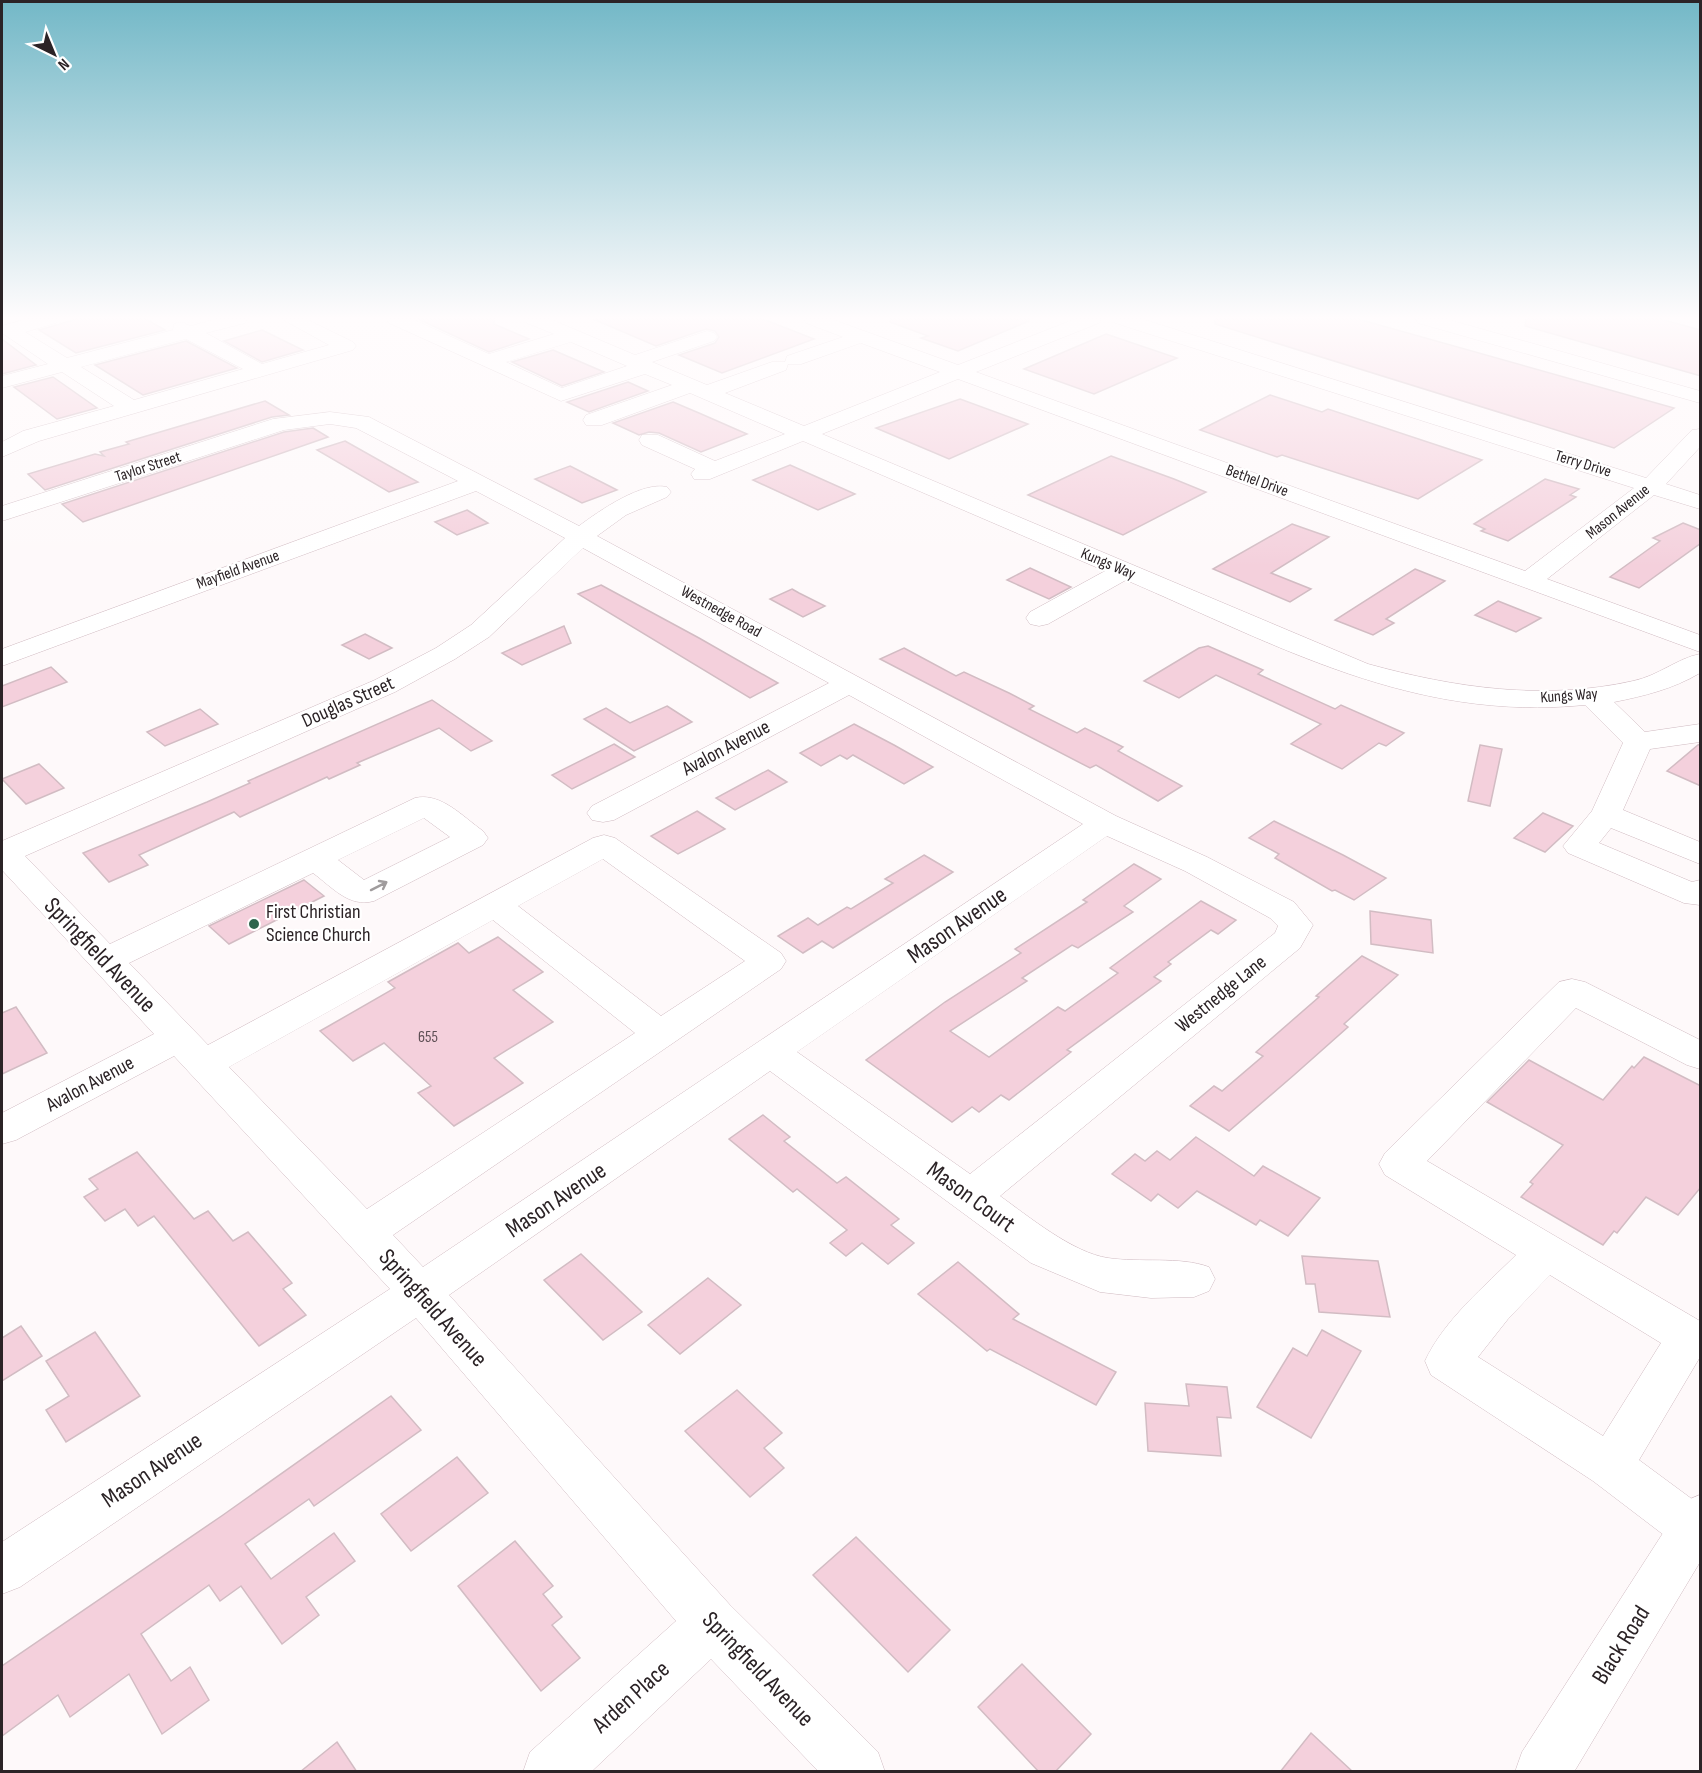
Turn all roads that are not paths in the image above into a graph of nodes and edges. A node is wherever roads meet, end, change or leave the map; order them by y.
1 (122, 402) edge
2 (154, 402) edge
3 (655, 402) edge
4 (726, 402) edge
5 (884, 402) edge
6 (1039, 402) edge
7 (1384, 402) edge
8 (132, 408) junction
9 (330, 418) joint
10 (594, 420) dead end
11 (802, 435) junction
12 (1701, 435) edge
13 (650, 440) dead end
14 (2, 450) edge
15 (476, 483) junction
16 (1651, 486) junction
17 (659, 492) dead end
18 (1701, 501) edge
19 (2, 514) edge
20 (582, 537) junction
21 (1125, 571) junction
22 (1529, 581) junction
23 (1039, 618) dead end
24 (1701, 644) edge
25 (2, 658) edge
26 (1701, 662) edge
27 (850, 683) junction
28 (1592, 696) junction
29 (1701, 733) edge
30 (1638, 742) junction
31 (603, 813) dead end
32 (1606, 814) junction
33 (1105, 823) junction
34 (2, 853) edge
35 (1701, 854) edge
36 (314, 858) junction
37 (1701, 890) edge
38 (495, 905) junction
39 (105, 960) junction
40 (660, 1034) junction
41 (192, 1050) junction
42 (772, 1053) junction
43 (1701, 1056) edge
44 (2, 1130) edge
45 (971, 1196) junction
46 (364, 1233) junction
47 (1546, 1252) junction
48 (1194, 1279) dead end
49 (420, 1292) junction
50 (1695, 1329) edge
51 (1610, 1466) junction
52 (1697, 1524) edge
53 (2, 1570) edge
54 (712, 1623) junction
55 (550, 1772) edge
56 (858, 1772) edge
57 (1542, 1772) edge

1 - 8 street
2 - 8 street
3 - 10 street
4 - 11 street, Kungs Way
5 - 11 street
6 - 22 street, Bethel Drive
7 - 16 street, Terry Drive
8 - 14 street
9 - 15 street, Westnedge Road
9 - 19 street, Taylor Street
11 - 13 street
11 - 21 street, Kungs Way
12 - 16 street, Mason Avenue
15 - 20 street, Westnedge Road
15 - 25 street, Mayfield Avenue
16 - 18 street, Terry Drive
16 - 22 street, Mason Avenue
17 - 20 street, Douglas Street
20 - 27 street, Westnedge Road
20 - 34 street, Douglas Street
21 - 23 street
21 - 28 street, Kungs Way
22 - 24 street, Bethel Drive
26 - 28 street, Kungs Way
27 - 31 street, Avalon Avenue
27 - 33 street, Westnedge Road
28 - 30 street
29 - 30 street
30 - 32 street
32 - 35 street
32 - 37 street
33 - 42 street, Mason Avenue
33 - 45 street, Westnedge Lane
34 - 39 street, Springfield Avenue
36 -> 36 street
36 - 39 street
38 - 40 street
38 - 40 street, Avalon Avenue
38 - 41 street, Avalon Avenue
39 - 41 street, Springfield Avenue
40 - 46 street
41 - 44 street, Avalon Avenue
41 - 46 street, Springfield Avenue
42 - 45 street, Mason Court
42 - 49 street, Mason Avenue
43 - 47 street
45 - 48 street, Mason Court
46 - 49 street, Springfield Avenue
47 - 50 street
47 - 51 street
49 - 53 street, Mason Avenue
49 - 54 street, Springfield Avenue
50 - 51 street
51 - 52 street
52 - 57 street, Black Road
54 - 55 street, Arden Place
54 - 56 street, Springfield Avenue

